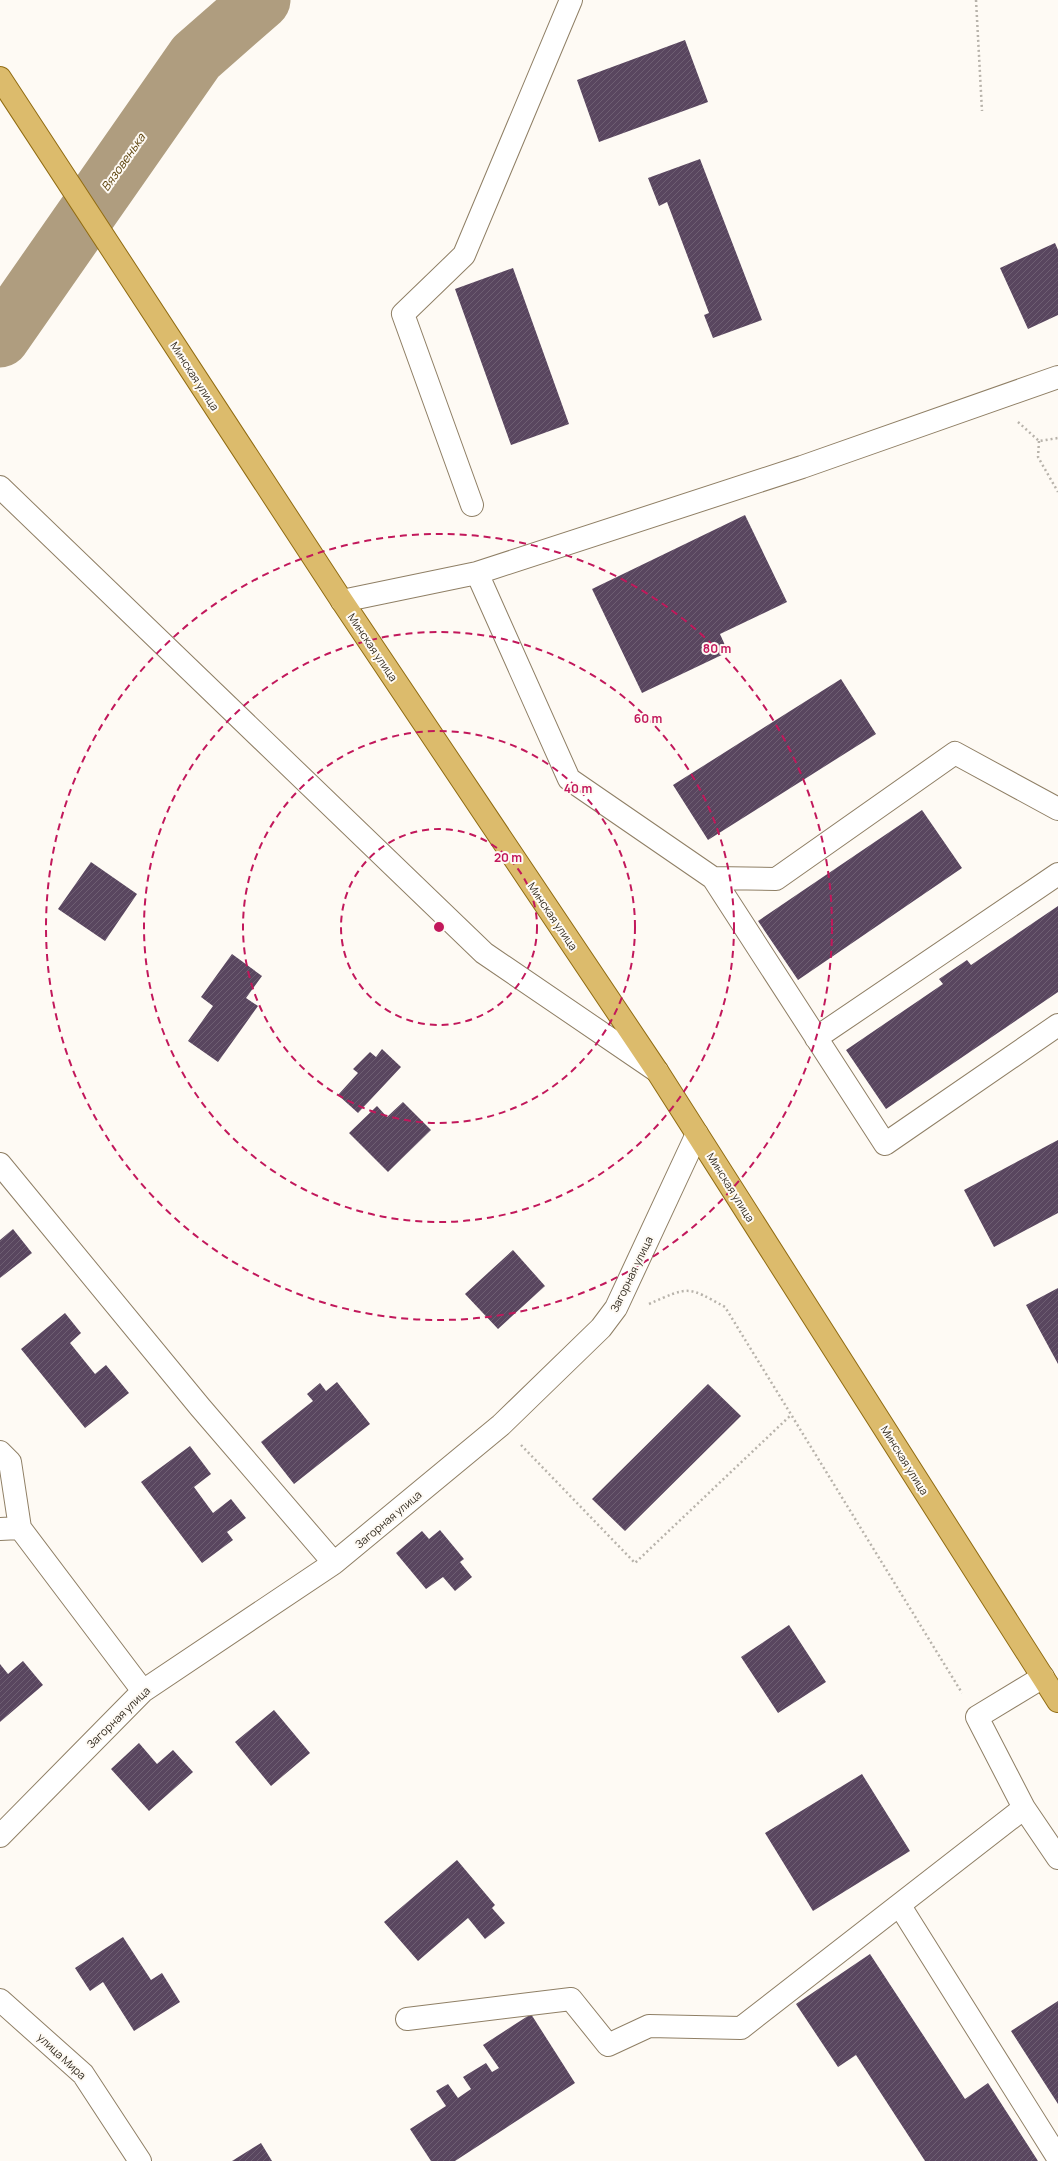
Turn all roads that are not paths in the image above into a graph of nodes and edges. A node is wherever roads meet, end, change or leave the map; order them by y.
1 (571, 0) edge
2 (0, 78) edge
3 (1058, 377) edge
4 (0, 487) edge
5 (472, 505) dead end
6 (477, 573) junction
7 (342, 601) junction
8 (1058, 809) edge
9 (1058, 874) edge
10 (713, 878) junction
11 (1058, 1025) edge
12 (816, 1038) junction
13 (657, 1071) junction
14 (697, 1134) junction
15 (0, 1164) edge
16 (0, 1452) edge
17 (10, 1529) edge
18 (334, 1563) junction
19 (1043, 1677) junction
20 (143, 1691) junction
21 (1058, 1701) edge
22 (1024, 1808) junction
23 (0, 1836) edge
24 (1058, 1858) edge
25 (900, 1906) junction
26 (0, 2000) edge
27 (407, 2019) dead end
28 (1058, 2158) edge
29 (140, 2161) edge

1 - 5 street
2 - 7 main road, Минская улица
3 - 6 street
4 - 13 street
6 - 7 street
6 - 10 street
7 - 13 main road, Минская улица
8 - 10 street
9 - 12 street
10 - 12 street
11 - 12 street
13 - 14 main road, Минская улица
14 - 18 street, Загорная улица
14 - 19 main road, Минская улица
15 - 18 street
16 - 17 street
17 - 20 street
18 - 20 street, Загорная улица
19 - 21 main road, Минская улица
19 - 22 street
20 - 23 street, Загорная улица
22 - 24 street
22 - 25 street
25 - 27 street
25 - 28 street
26 - 29 street, улица Мира

